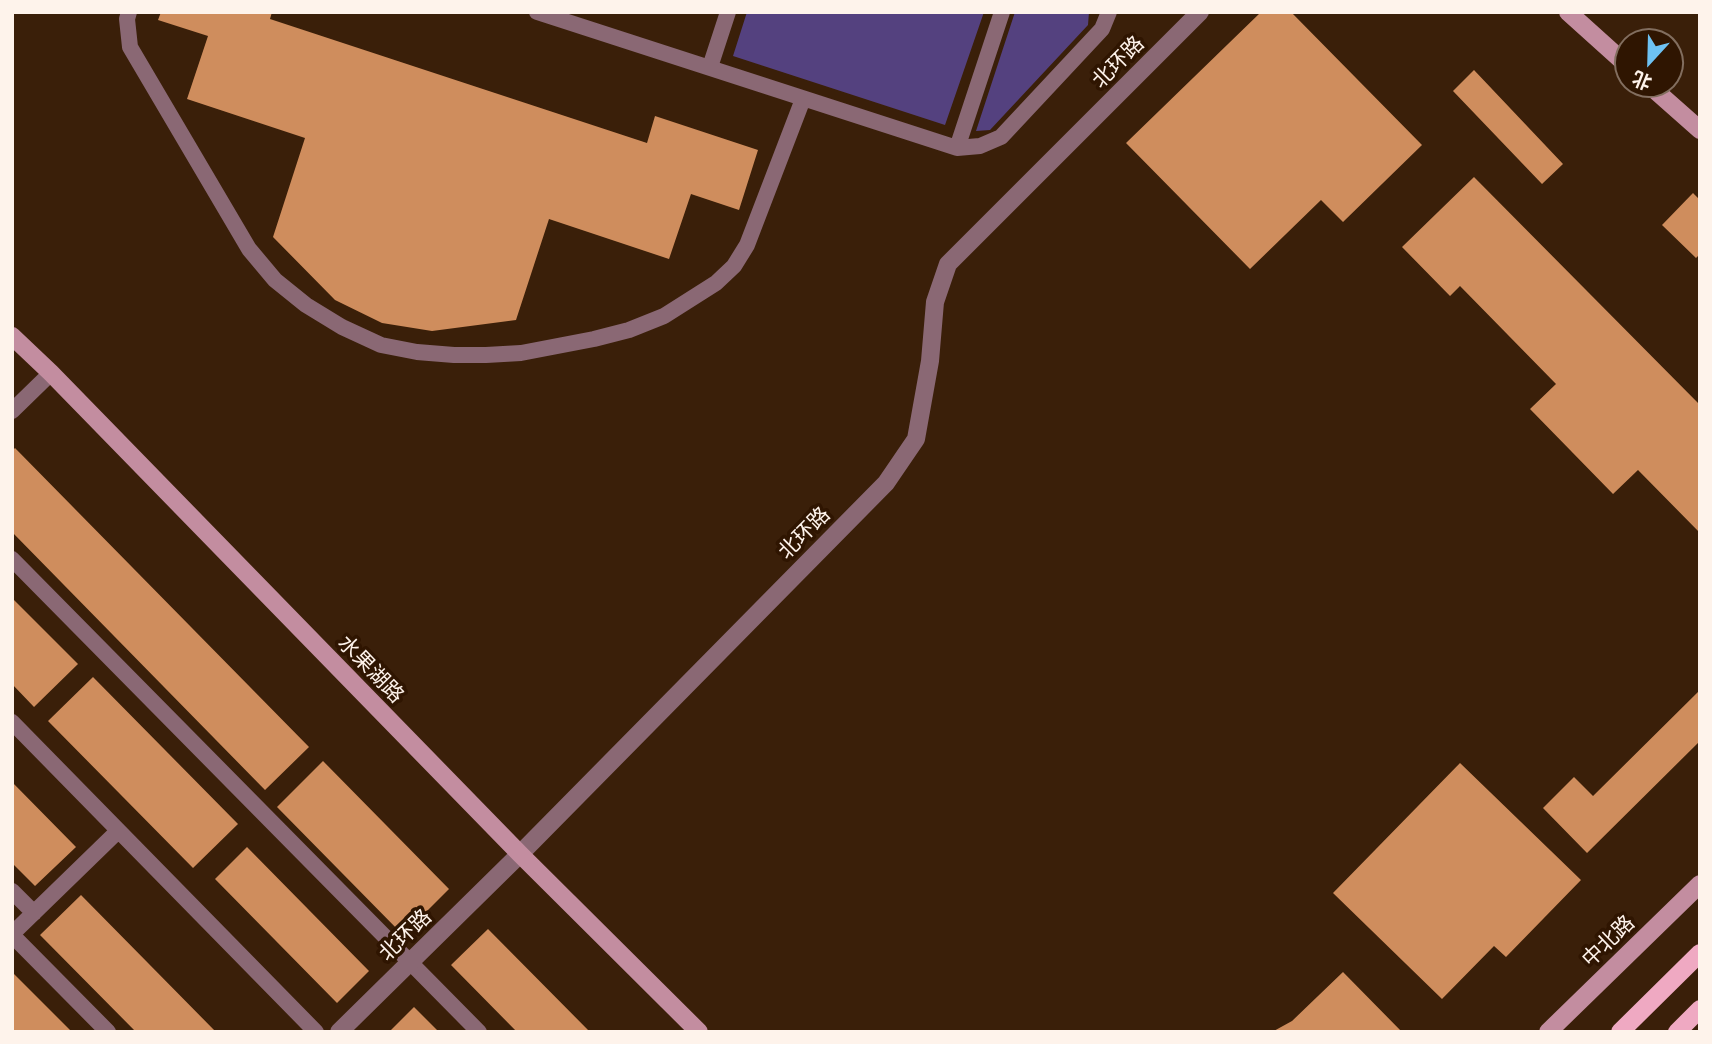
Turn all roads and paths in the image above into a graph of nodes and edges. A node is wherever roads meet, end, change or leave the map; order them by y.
1 (130, 12) edge
2 (537, 12) edge
3 (728, 12) edge
4 (1002, 12) edge
5 (1109, 12) edge
6 (1200, 12) edge
7 (1569, 13) edge
8 (1614, 53) edge
9 (710, 67) junction
10 (1664, 98) edge
11 (803, 99) junction
12 (1700, 130) edge
13 (957, 148) junction
14 (12, 336) edge
15 (51, 373) junction
16 (12, 411) edge
17 (12, 559) edge
18 (12, 722) edge
19 (118, 831) junction
20 (520, 854) junction
21 (1700, 884) edge
22 (12, 891) edge
23 (34, 913) junction
24 (12, 934) edge
25 (1700, 953) edge
26 (410, 962) junction
27 (1700, 1009) edge
28 (108, 1032) edge
29 (316, 1032) edge
30 (339, 1032) edge
31 (479, 1032) edge
32 (699, 1032) edge
33 (1548, 1032) edge
34 (1620, 1032) edge
35 (1677, 1032) edge

1 - 11 lane
2 - 9 lane
3 - 9 lane
4 - 13 lane
5 - 13 lane
6 - 20 street, 北环路
7 - 8 street
9 - 11 lane
10 - 12 street
11 - 13 lane
14 - 15 street, 水果湖路
15 - 16 lane
15 - 20 street, 水果湖路
17 - 26 lane
18 - 19 lane
19 - 23 lane
19 - 29 lane
20 - 26 street, 北环路
20 - 32 street, 水果湖路
21 - 33 street, 中北路
22 - 23 lane
23 - 24 lane
24 - 28 lane
25 - 34 main road
26 - 30 street, 北环路
26 - 31 lane
27 - 35 main road

